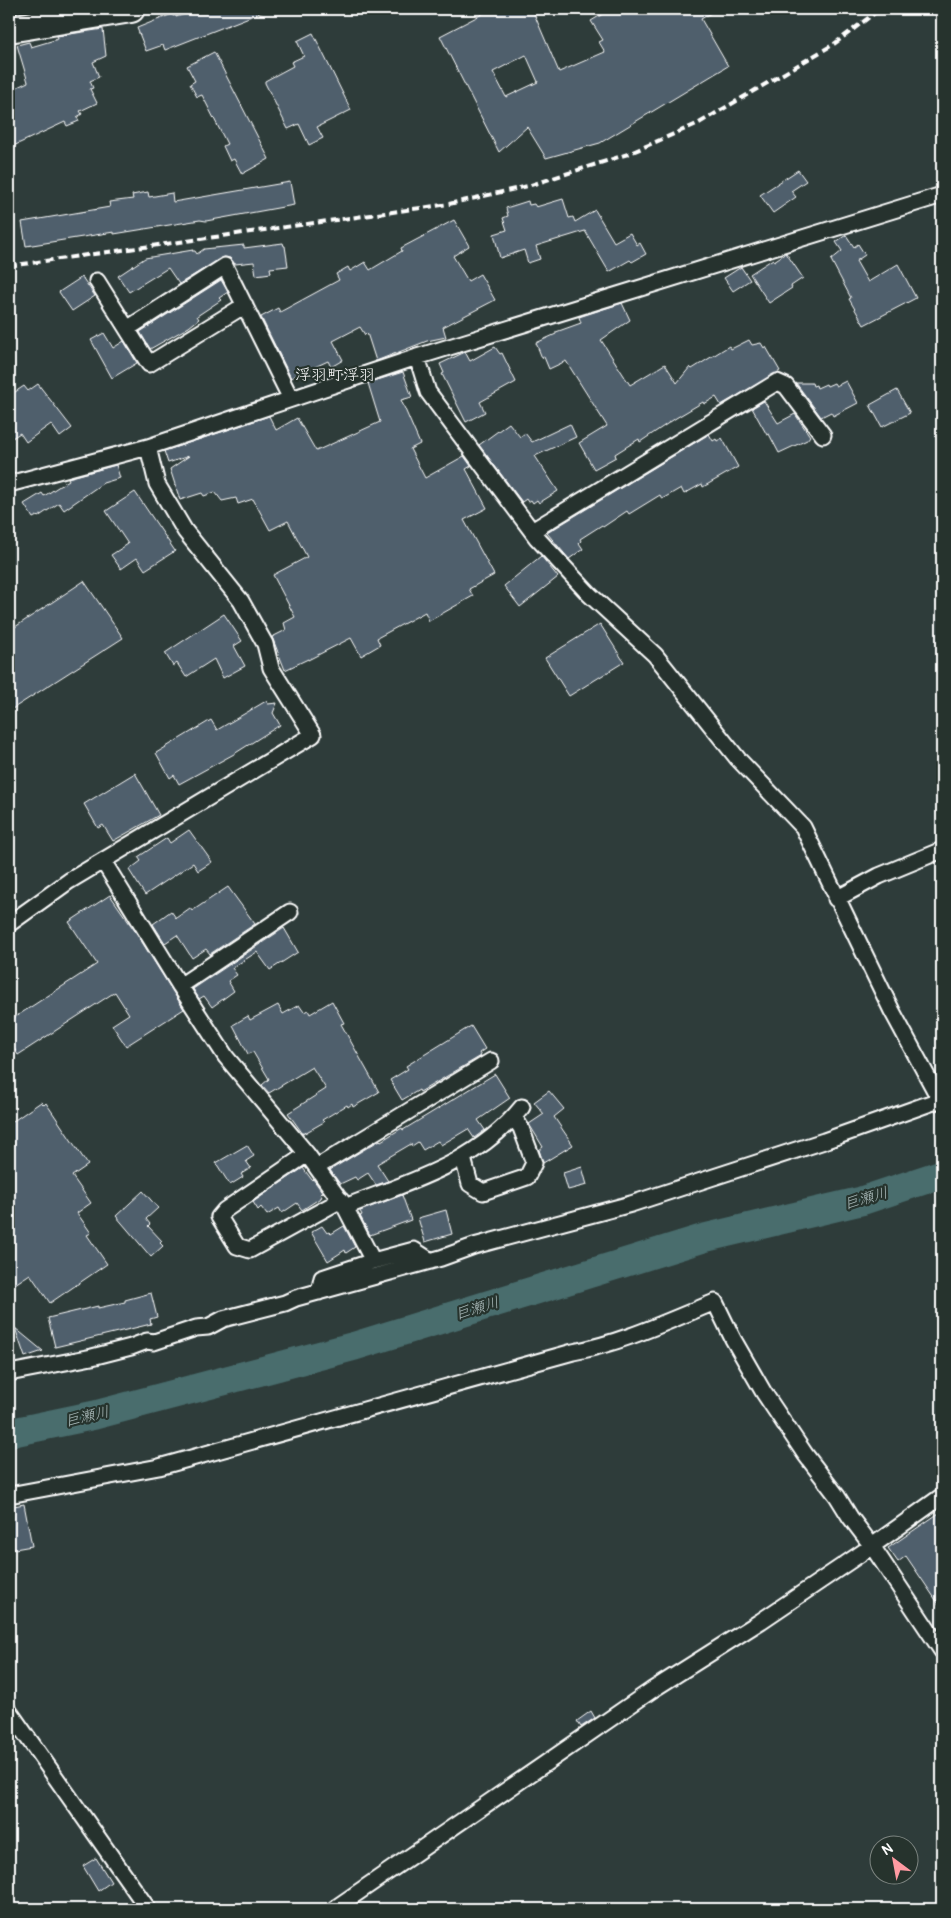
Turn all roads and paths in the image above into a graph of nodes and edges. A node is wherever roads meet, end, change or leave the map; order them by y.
1 (131, 9) edge
2 (9, 29) edge
3 (942, 196) edge
4 (97, 281) dead end
5 (245, 305) junction
6 (127, 329) junction
7 (417, 357) junction
8 (291, 399) junction
9 (823, 435) dead end
10 (148, 447) junction
11 (9, 484) edge
12 (532, 531) junction
13 (942, 850) edge
14 (103, 862) junction
15 (836, 899) junction
16 (290, 912) dead end
17 (9, 924) edge
18 (180, 986) junction
19 (491, 1061) dead end
20 (941, 1100) edge
21 (307, 1154) junction
22 (462, 1158) junction
23 (317, 1167) junction
24 (343, 1203) junction
25 (373, 1261) junction
26 (431, 1261) junction
27 (319, 1292) junction
28 (9, 1373) edge
29 (9, 1495) edge
30 (942, 1496) edge
31 (872, 1546) junction
32 (942, 1651) edge
33 (9, 1712) edge
34 (148, 1909) edge
35 (334, 1909) edge

1 - 2 highway
3 - 7 street
4 - 6 street
5 - 6 street
5 - 6 street
5 - 8 street
7 - 8 street
7 - 12 street
8 - 10 street
9 - 12 street
10 - 11 street
10 - 14 street
12 - 15 street
13 - 15 street
14 - 17 street
14 - 18 street
15 - 20 street
16 - 18 street
18 - 21 street
19 - 23 street
20 - 26 street
21 - 23 street
21 - 24 street
22 - 22 street
22 - 24 street
23 - 24 street
24 - 25 street
25 - 26 street
25 - 27 street
26 - 27 street
27 - 28 street
29 - 31 street
30 - 31 street
31 - 32 street
31 - 35 street
33 - 34 street

